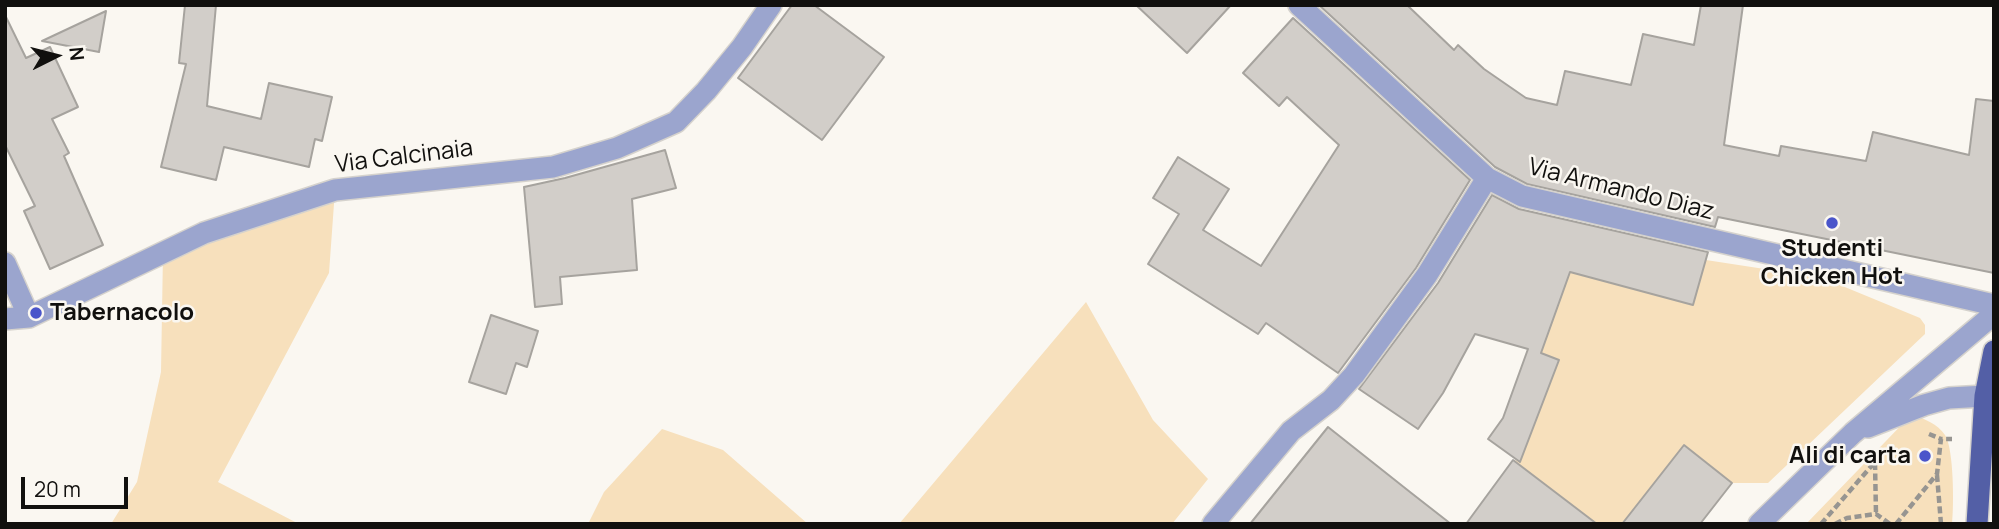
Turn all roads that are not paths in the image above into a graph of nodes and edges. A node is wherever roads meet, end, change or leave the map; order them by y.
1 (772, 5) edge
2 (1299, 5) edge
3 (1488, 178) junction
4 (5, 263) edge
5 (1994, 305) edge
6 (1994, 314) edge
7 (29, 317) junction
8 (5, 319) edge
9 (1994, 351) edge
10 (1985, 396) junction
11 (1853, 433) junction
12 (1213, 524) edge
13 (1759, 524) edge
14 (1977, 524) edge

1 - 7 street, Via Calcinaia
2 - 3 street, Via Armando Diaz
3 - 5 street, Via Armando Diaz
3 - 12 street
4 - 7 street
6 - 11 street
7 - 8 street, Via Calcinaia
9 - 10 main road
10 - 11 street
10 - 14 main road
11 - 13 street

